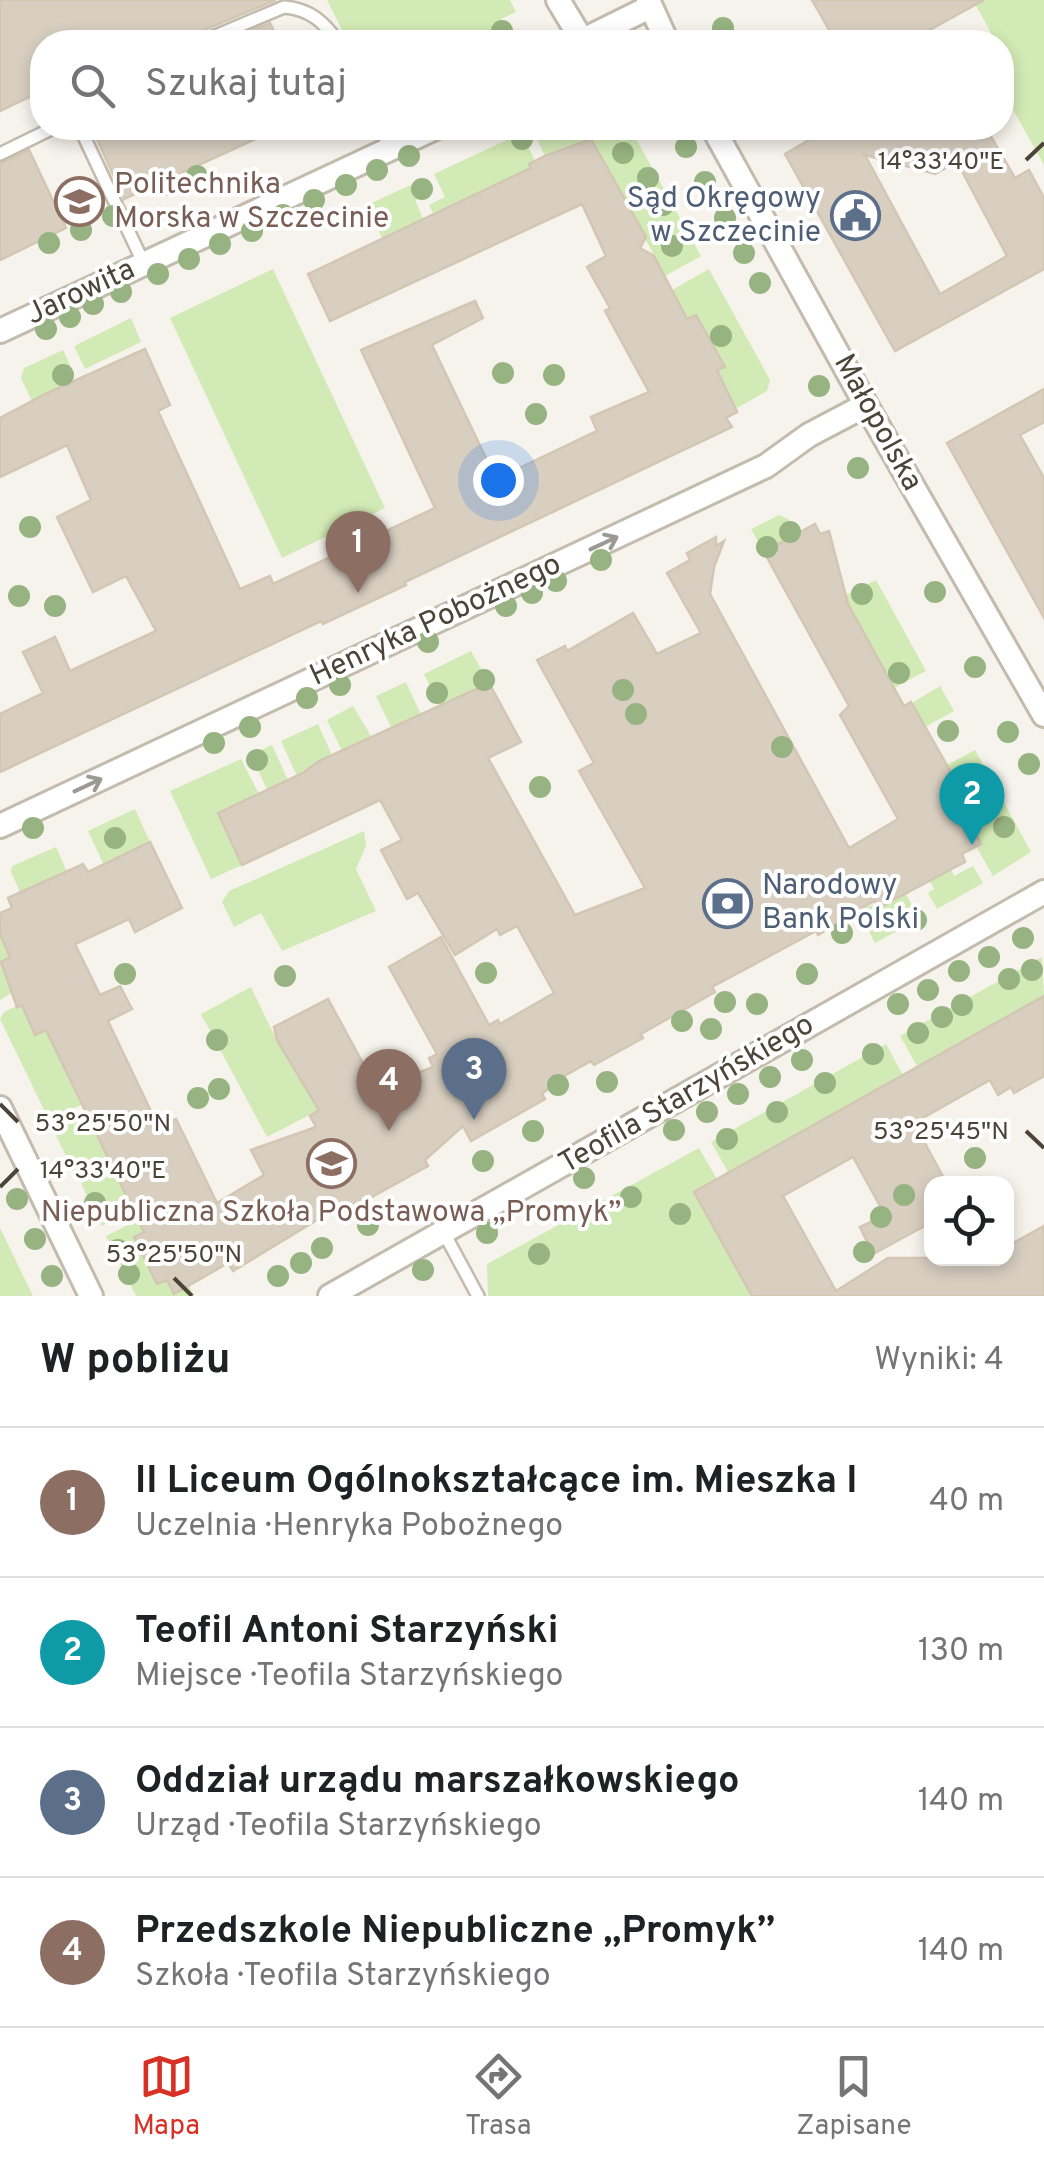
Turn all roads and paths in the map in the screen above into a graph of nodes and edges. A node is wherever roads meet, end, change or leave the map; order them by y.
1 (558, 0) edge
2 (649, 3) edge
3 (229, 30) edge
4 (329, 30) edge
5 (574, 30) edge
6 (600, 30) edge
7 (662, 30) edge
8 (30, 140) edge
9 (86, 140) edge
10 (381, 140) edge
11 (721, 140) edge
12 (0, 154) edge
13 (144, 264) junction
14 (0, 332) edge
15 (866, 406) junction
16 (1044, 716) edge
17 (0, 826) edge
18 (1044, 892) edge
19 (0, 1108) edge
20 (444, 1233) junction
21 (91, 1296) edge
22 (330, 1296) edge
23 (478, 1296) edge

1 - 5 street
2 - 6 street
2 - 7 street
3 - 4 lane
8 - 12 lane
9 - 13 lane
10 - 13 street, Jarowita
11 - 15 street, Małopolska
13 - 14 street, Jarowita
15 - 16 street, Małopolska
17 -> 15 street, Henryka Pobożnego
18 - 20 street, Teofila Starzyńskiego
19 - 21 street
20 - 22 street, Teofila Starzyńskiego
20 - 23 lane

